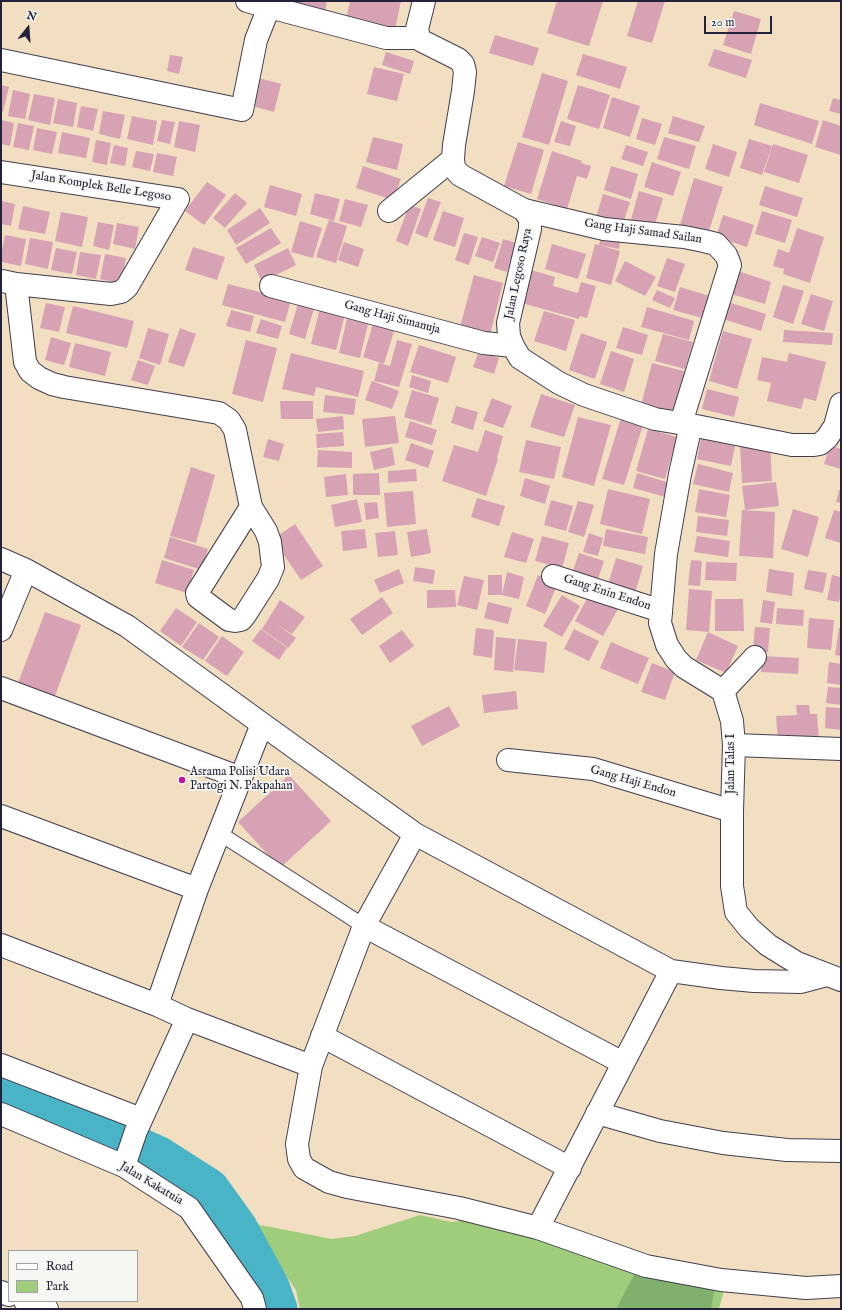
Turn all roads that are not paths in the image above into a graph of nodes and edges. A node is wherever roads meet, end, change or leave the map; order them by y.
1 (247, 1) edge
2 (424, 1) edge
3 (269, 7) junction
4 (419, 38) junction
5 (1, 60) edge
6 (453, 159) junction
7 (1, 172) edge
8 (524, 210) junction
9 (389, 211) dead end
10 (8, 282) edge
11 (271, 286) dead end
12 (513, 346) junction
13 (841, 404) edge
14 (686, 424) junction
15 (251, 507) junction
16 (1, 559) edge
17 (26, 570) junction
18 (553, 576) dead end
19 (660, 611) junction
20 (1, 630) edge
21 (755, 657) dead end
22 (1, 688) edge
23 (723, 691) junction
24 (262, 724) junction
25 (734, 745) junction
26 (841, 749) edge
27 (508, 760) dead end
28 (241, 778) junction
29 (732, 811) junction
30 (1, 816) edge
31 (219, 833) junction
32 (415, 834) junction
33 (197, 889) junction
34 (364, 926) junction
35 (1, 945) edge
36 (671, 971) junction
37 (834, 978) edge
38 (157, 1005) junction
39 (188, 1019) junction
40 (322, 1036) junction
41 (623, 1063) junction
42 (1, 1065) edge
43 (311, 1066) junction
44 (598, 1113) junction
45 (1, 1114) edge
46 (138, 1125) junction
47 (841, 1151) edge
48 (125, 1163) junction
49 (570, 1168) junction
50 (538, 1228) junction
51 (841, 1286) edge
52 (28, 1302) edge
53 (47, 1309) edge
54 (255, 1309) edge

1 - 3 street
2 - 4 street
3 - 4 street
3 - 5 street
4 - 6 street
6 - 8 street, Jalan Legoso Raya
6 - 9 street
7 - 10 street, Jalan Komplek Belle Legoso
8 - 12 street, Jalan Legoso Raya
8 - 14 street, Gang Haji Samad Sailan
10 - 15 street, Jalan Komplek Belle Legoso
11 - 12 street, Gang Haji Simanuja
12 - 14 street, Jalan Legoso Raya
13 - 14 street, Jalan Legoso Raya
14 - 19 street
15 - 15 street, Jalan Komplek Belle Legoso
16 - 17 street
17 - 20 street
17 - 24 street
18 - 19 street, Gang Enin Endon
19 - 23 street
21 - 23 street
22 - 28 street
23 - 25 street, Jalan Talas I
24 - 28 street
24 - 32 street
25 - 26 street
25 - 29 street, Jalan Talas I
27 - 29 street, Gang Haji Endon
28 - 31 street
29 - 37 street, Jalan Talas I
30 - 33 street
31 - 33 street
31 - 34 lane
32 - 34 street
32 - 36 street
33 - 38 street
34 - 40 street
34 - 41 street
35 - 38 street
36 - 37 street
36 - 41 street
38 - 39 street
39 - 43 street
39 - 46 street
40 - 43 street
40 - 49 street
41 - 44 street
42 - 46 street
43 - 50 street
44 - 47 street
44 - 49 street
45 - 48 street, Jalan Kakatuia
46 - 48 street
48 - 54 street, Jalan Kakatuia
49 - 50 street
50 - 51 street
52 - 53 street

